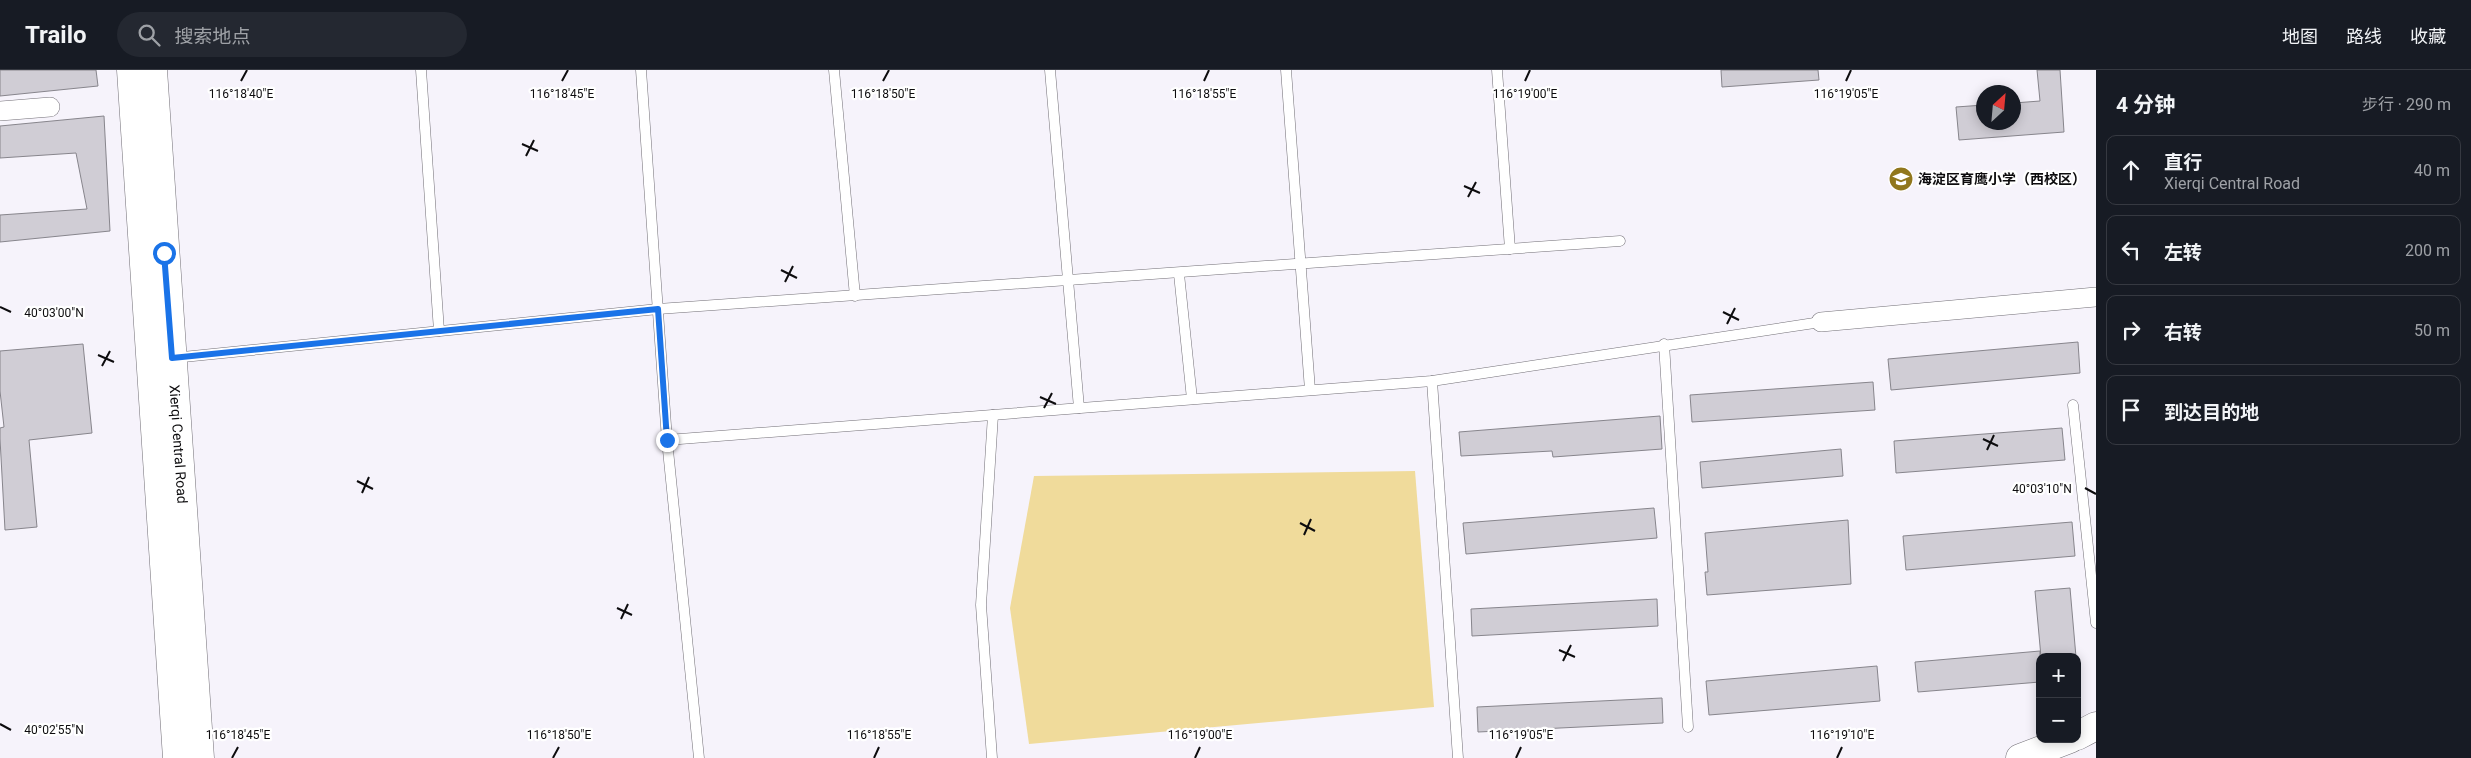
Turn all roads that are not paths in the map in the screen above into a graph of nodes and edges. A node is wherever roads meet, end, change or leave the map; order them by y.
1 (131, 70) edge
2 (153, 70) edge
3 (421, 70) edge
4 (641, 70) edge
5 (834, 70) edge
6 (1050, 70) edge
7 (1286, 70) edge
8 (1498, 70) edge
9 (50, 107) dead end
10 (0, 111) edge
11 (1620, 241) dead end
12 (1510, 249) junction
13 (1300, 265) junction
14 (1179, 274) junction
15 (1068, 282) junction
16 (855, 296) junction
17 (2096, 297) edge
18 (658, 309) junction
19 (1821, 322) joint
20 (439, 331) junction
21 (1664, 344) junction
22 (172, 358) junction
23 (1432, 380) junction
24 (1310, 390) junction
25 (1192, 399) junction
26 (2073, 405) dead end
27 (1079, 408) junction
28 (993, 415) junction
29 (667, 440) junction
30 (2096, 623) edge
31 (2096, 726) edge
32 (1688, 727) dead end
33 (2081, 734) edge
34 (2059, 743) edge
35 (177, 758) edge
36 (200, 758) edge
37 (699, 758) edge
38 (992, 758) edge
39 (1458, 758) edge
40 (2020, 758) edge

1 - 35 main road, Xierqi Central Road
2 - 22 main road, Xierqi Central Road
3 - 20 lane
4 - 18 lane
5 - 16 lane
6 - 15 lane
7 - 13 lane
8 - 12 lane
9 - 10 street
11 - 12 lane
12 - 13 lane
13 - 14 lane
13 - 24 lane
14 - 15 lane
14 - 25 lane
15 - 16 lane
15 - 27 lane
16 - 18 lane
17 - 19 street
18 - 20 lane
18 - 29 lane
19 - 21 lane
20 - 22 lane
21 - 23 lane
21 - 32 lane
22 - 36 main road, Xierqi Central Road
23 - 24 lane
23 - 39 lane
24 - 25 lane
25 - 27 lane
26 - 30 lane
27 - 28 lane
28 - 29 lane
28 - 38 lane
29 - 37 lane
31 - 33 main road
34 - 40 main road

